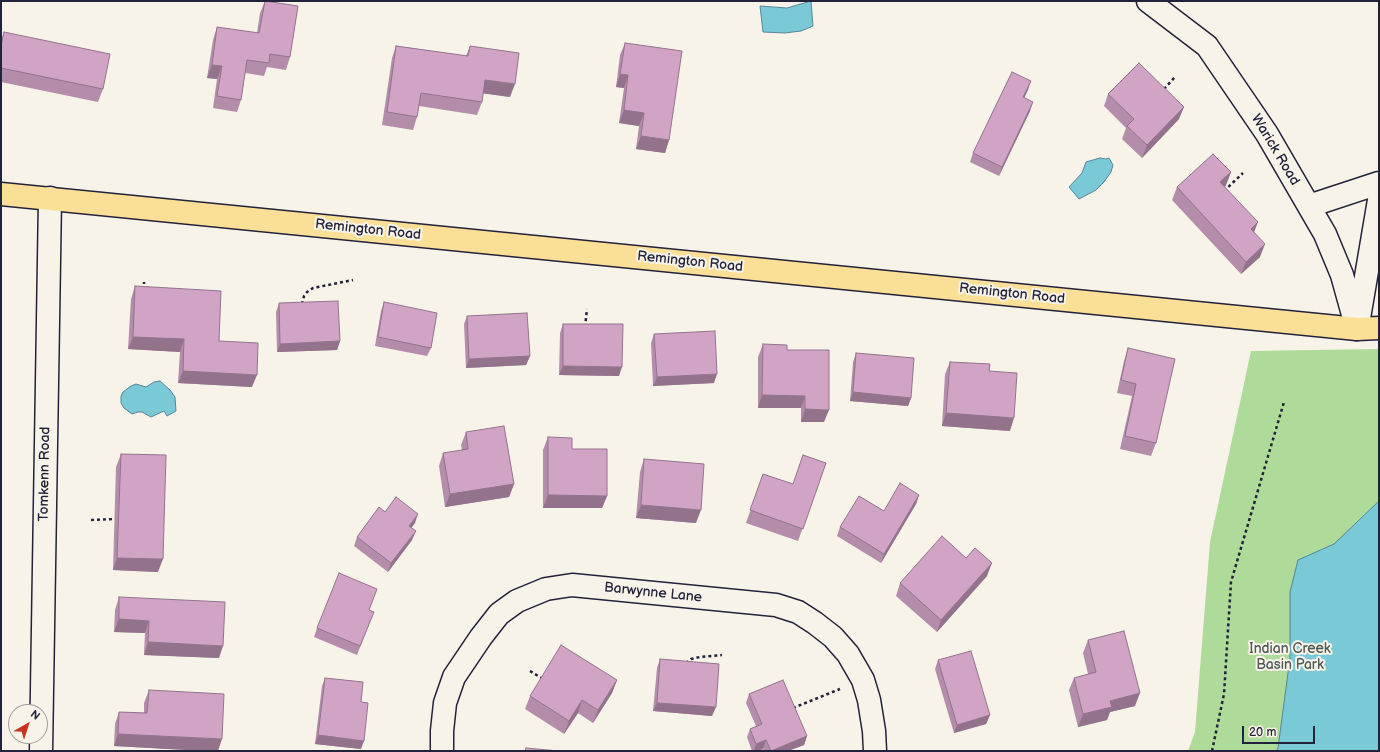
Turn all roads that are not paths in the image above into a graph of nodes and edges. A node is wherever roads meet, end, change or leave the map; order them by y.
1 (1148, 1) edge
2 (1379, 183) edge
3 (1, 194) edge
4 (50, 198) junction
5 (1379, 200) edge
6 (1309, 206) junction
7 (1379, 328) edge
8 (1357, 329) junction
9 (41, 751) edge
10 (442, 751) edge
11 (875, 751) edge

1 - 6 street, Warick Road
2 - 6 street
3 - 4 main road, Remington Road
4 - 8 main road, Remington Road
4 - 9 street, Tomkenn Road
5 - 8 street
6 - 8 street, Warick Road
7 - 8 main road, Remington Road
10 - 11 street, Barwynne Lane

